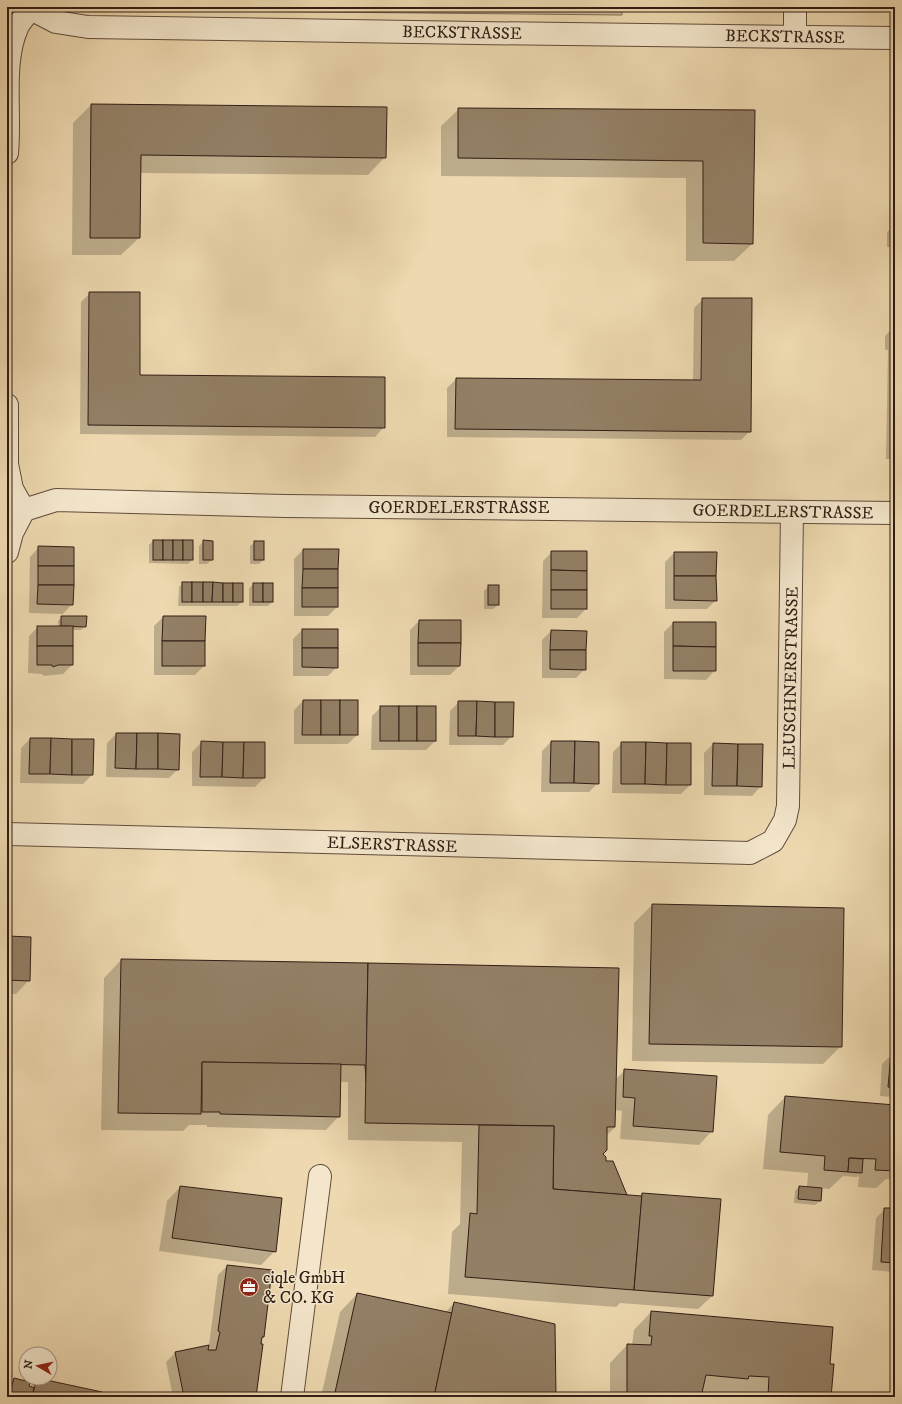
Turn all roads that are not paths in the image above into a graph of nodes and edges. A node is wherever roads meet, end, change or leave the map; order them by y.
1 (795, 7) edge
2 (31, 8) edge
3 (795, 36) junction
4 (895, 38) edge
5 (7, 153) edge
6 (7, 405) edge
7 (24, 510) junction
8 (792, 512) junction
9 (895, 513) edge
10 (7, 552) edge
11 (7, 834) edge
12 (773, 841) joint
13 (320, 1176) dead end
14 (292, 1397) edge

1 - 3 street
2 - 3 street, BECKSTRASSE
2 - 5 street
3 - 4 street, BECKSTRASSE
6 - 7 street
7 - 8 street, GOERDELERSTRASSE
7 - 10 street
8 - 9 street, GOERDELERSTRASSE
8 - 12 street, LEUSCHNERSTRASSE
11 - 12 street, ELSERSTRASSE
13 - 14 street

